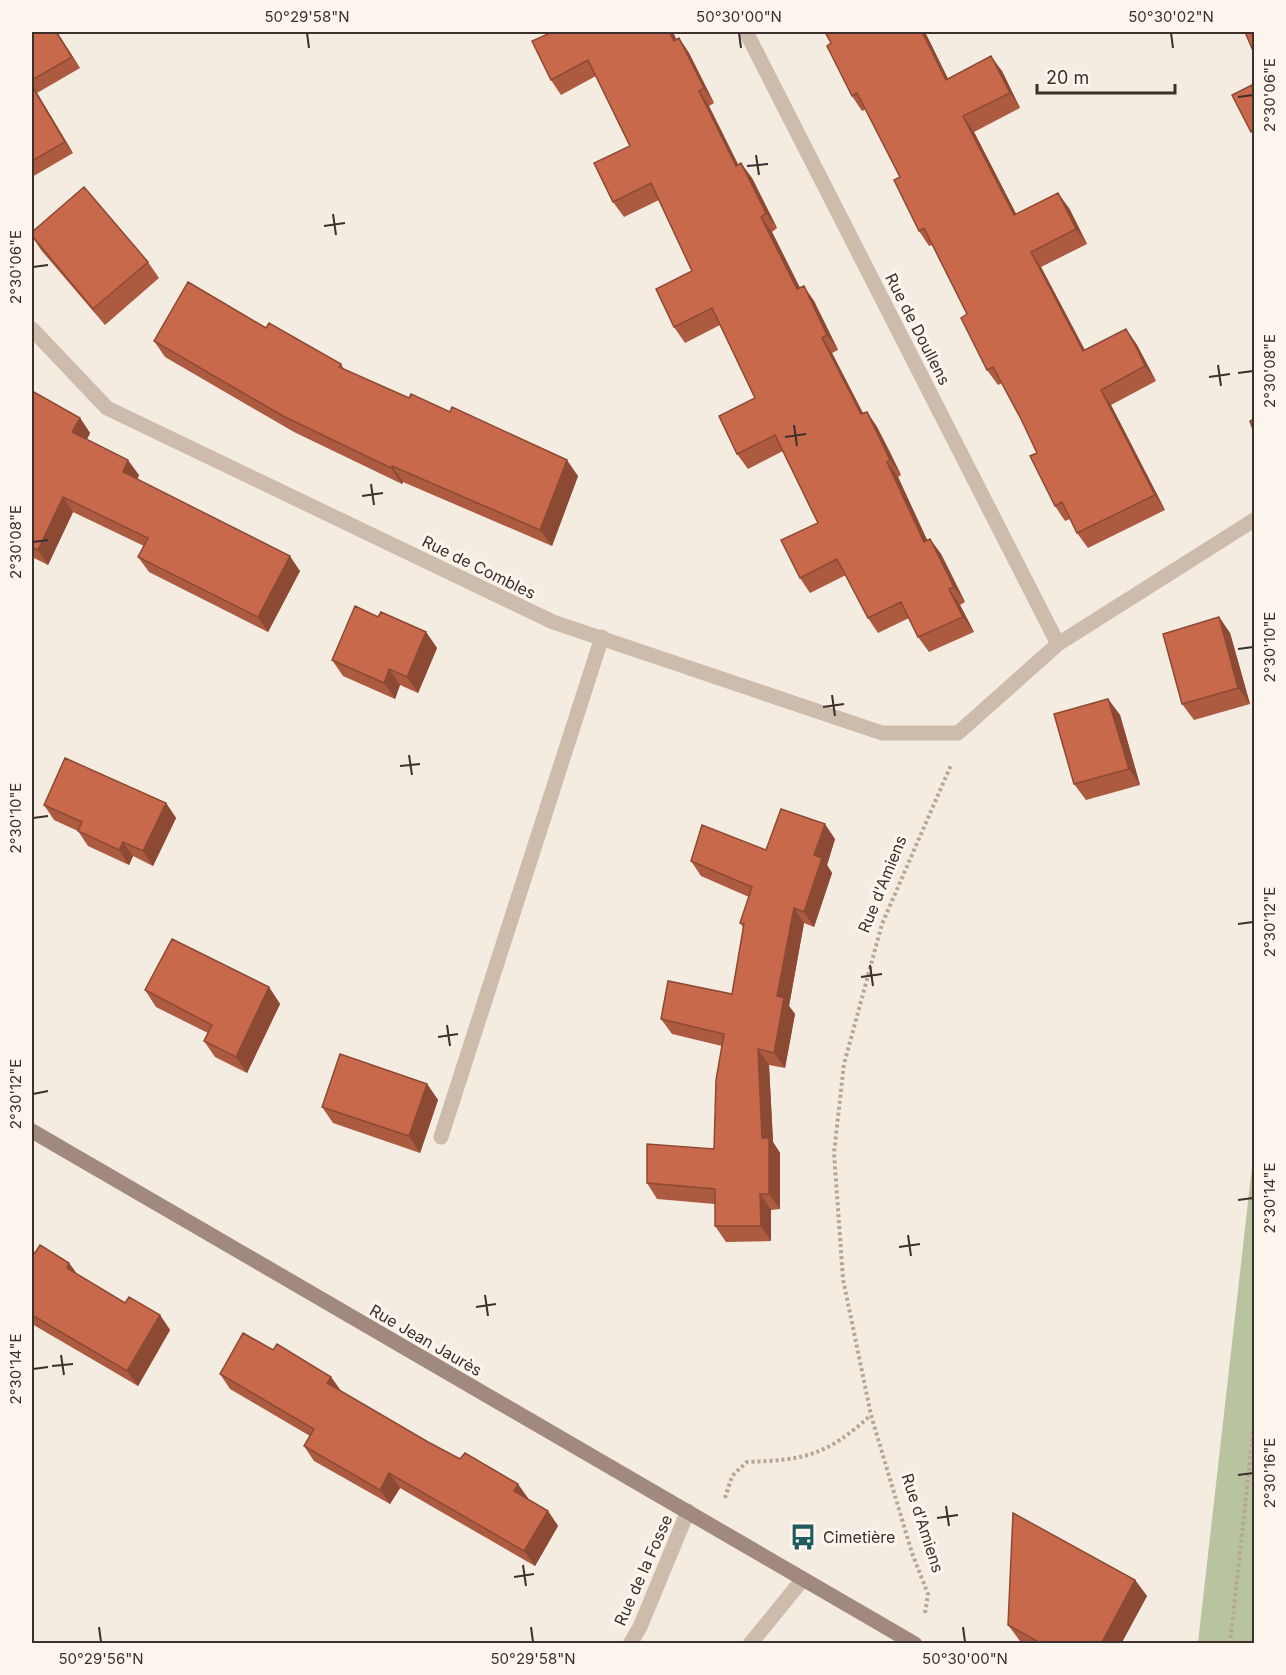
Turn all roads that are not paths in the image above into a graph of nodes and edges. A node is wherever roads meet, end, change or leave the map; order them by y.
1 (746, 32) edge
2 (32, 329) edge
3 (1254, 520) edge
4 (602, 638) junction
5 (1058, 644) junction
6 (32, 1131) edge
7 (441, 1137) dead end
8 (688, 1511) junction
9 (803, 1580) junction
10 (630, 1644) edge
11 (750, 1644) edge
12 (915, 1644) edge

1 - 5 street, Rue de Doullens
2 - 4 street, Rue de Combles
3 - 5 street
4 - 5 street, Rue de Combles
4 - 7 street
6 - 8 main road, Rue Jean Jaurès
8 - 9 main road, Rue Jean Jaurès
8 - 10 street, Rue de la Fosse
9 - 11 street
9 - 12 main road, Rue Jean Jaurès

